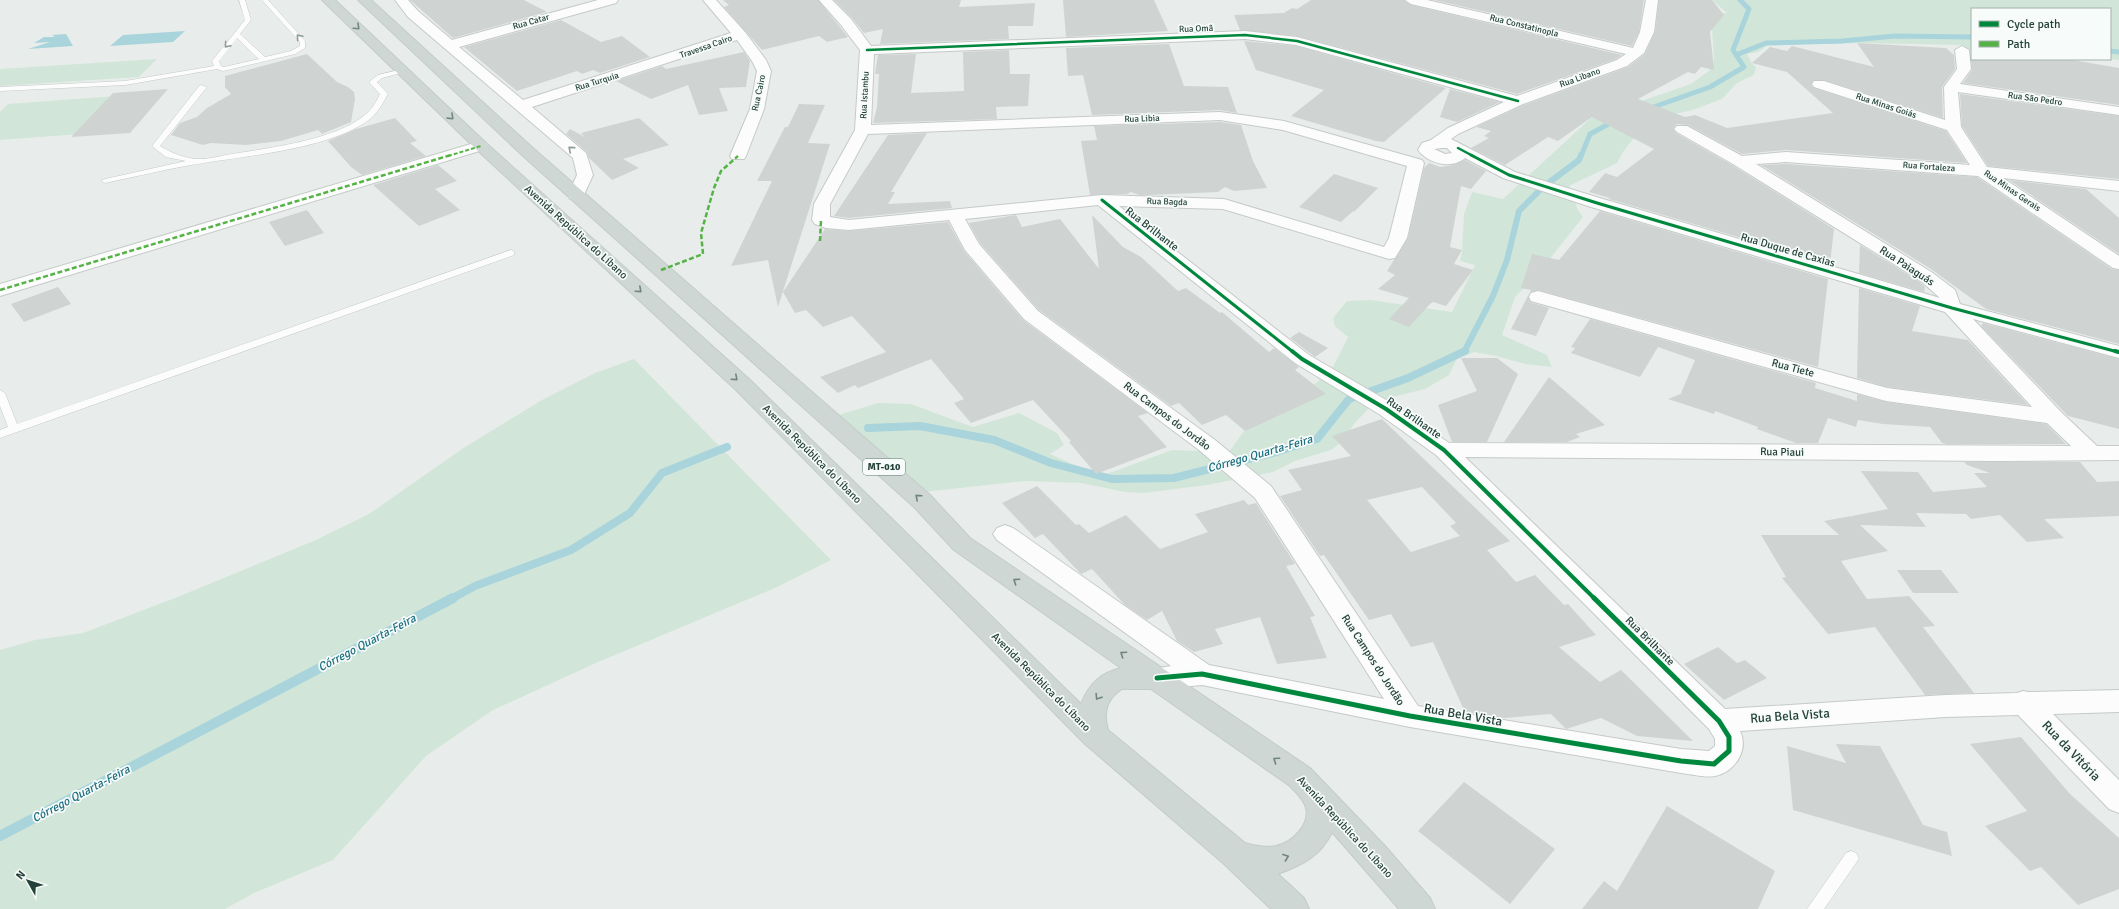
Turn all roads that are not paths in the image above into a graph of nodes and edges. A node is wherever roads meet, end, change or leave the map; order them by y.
1 (242, 0) edge
2 (265, 0) edge
3 (328, 0) edge
4 (364, 0) edge
5 (401, 0) edge
6 (612, 0) edge
7 (709, 0) edge
8 (825, 0) edge
9 (1411, 0) edge
10 (1649, 1) edge
11 (1484, 3) dead end
12 (1466, 12) junction
13 (413, 14) junction
14 (387, 20) junction
15 (237, 34) junction
16 (740, 35) junction
17 (450, 45) junction
18 (867, 50) junction
19 (1962, 50) dead end
20 (1637, 53) junction
21 (674, 58) joint
22 (264, 60) junction
23 (218, 67) junction
24 (404, 71) junction
25 (1819, 84) dead end
26 (203, 86) dead end
27 (1951, 87) junction
28 (0, 89) edge
29 (1518, 101) junction
30 (520, 106) junction
31 (2119, 111) edge
32 (1953, 128) junction
33 (1682, 129) dead end
34 (863, 130) junction
35 (481, 146) junction
36 (1438, 150) junction
37 (738, 156) dead end
38 (1444, 159) joint
39 (197, 161) junction
40 (1739, 161) junction
41 (1982, 171) junction
42 (1502, 172) junction
43 (105, 181) dead end
44 (2119, 186) edge
45 (576, 195) junction
46 (1102, 200) junction
47 (955, 215) junction
48 (821, 220) joint
49 (511, 254) dead end
50 (2119, 264) edge
51 (0, 290) edge
52 (1538, 297) dead end
53 (1952, 308) junction
54 (2119, 352) edge
55 (0, 393) edge
56 (2053, 417) junction
57 (14, 429) junction
58 (0, 434) edge
59 (1444, 450) junction
60 (2090, 452) junction
61 (2119, 453) edge
62 (1005, 534) dead end
63 (1202, 674) junction
64 (1157, 678) junction
65 (2119, 701) edge
66 (2023, 702) junction
67 (1410, 716) junction
68 (1719, 721) junction
69 (1095, 736) junction
70 (1300, 777) junction
71 (2119, 800) edge
72 (1234, 854) junction
73 (1851, 858) dead end
74 (1293, 909) edge
75 (1419, 909) edge
76 (1815, 909) edge

1 - 15 lane
22 -> 2 lane
3 -> 24 main road, Avenida República do Líbano
4 - 14 main road, Avenida República do Líbano / MT-010
5 - 13 street
6 - 17 street, Rua Catar
7 - 16 street, Travessa Cairo
8 - 18 street
9 - 12 street, Rua Constatinopla
10 - 20 street
11 - 12 street
12 - 20 street, Rua Constatinopla
13 - 14 street
13 - 17 street
14 - 45 main road, Avenida República do Líbano / MT-010
15 - 22 lane
15 -> 23 lane
16 - 21 street, Travessa Cairo
16 - 37 street, Rua Cairo
17 - 30 street
18 - 29 street, Rua Omã
18 - 34 street, Rua Istambu
19 - 27 street
20 - 29 street, Rua Libano
21 - 30 street, Rua Turquia
22 - 23 lane
23 - 28 lane
24 -> 35 main road, Avenida República do Líbano
24 - 39 lane
25 - 32 street, Rua Minas Goiás
26 - 39 lane
27 - 31 street, Rua São Pedro
27 - 32 street
29 - 36 street, Rua Libano
45 -> 30 street
32 - 41 street, Rua Minas Gerais
33 - 40 street, Rua Paiaguás
34 - 36 street, Rua Libia
34 - 48 street, Rua Istambu
35 - 51 street
35 -> 69 main road, Avenida República do Líbano
36 - 38 street, Rua Libano
36 - 42 street, Rua Duque de Caxias
36 - 46 street, Rua Bagda
38 - 42 street, Rua Duque de Caxias
39 - 43 lane
40 - 41 street, Rua Fortaleza
40 - 53 street, Rua Paiaguás
41 - 44 street, Rua Fortaleza
41 - 50 street, Rua Minas Gerais
42 - 53 street, Rua Duque de Caxias
64 -> 45 main road, Avenida República do Líbano / MT-010
46 - 47 street, Rua Bagda
46 - 59 street, Rua Brilhante
47 - 48 street, Rua Bagda
47 - 67 street, Rua Campos do Jordão
49 - 57 lane
52 - 56 street, Rua Tiete
53 - 54 street, Rua Duque de Caxias
53 - 56 street, Rua Paiaguás
55 - 57 lane
56 - 60 street, Rua Paiaguás
57 - 58 lane
59 - 60 street, Rua Piaui
59 - 68 street, Rua Brilhante
60 - 61 street, Rua Piaui
62 - 63 street
63 - 64 street, Rua Bela Vista
63 - 67 street, Rua Bela Vista
64 -> 69 main road
70 -> 64 main road, Avenida República do Líbano / MT-010
65 - 66 street, Rua Bela Vista
66 - 68 street, Rua Bela Vista
66 - 71 street, Rua da Vitória
67 - 68 street, Rua Bela Vista
69 - 72 main road, Avenida República do Líbano
72 -> 70 main road
70 - 75 main road, Avenida República do Líbano / MT-010
72 - 74 main road, Avenida República do Líbano
73 - 76 lane

